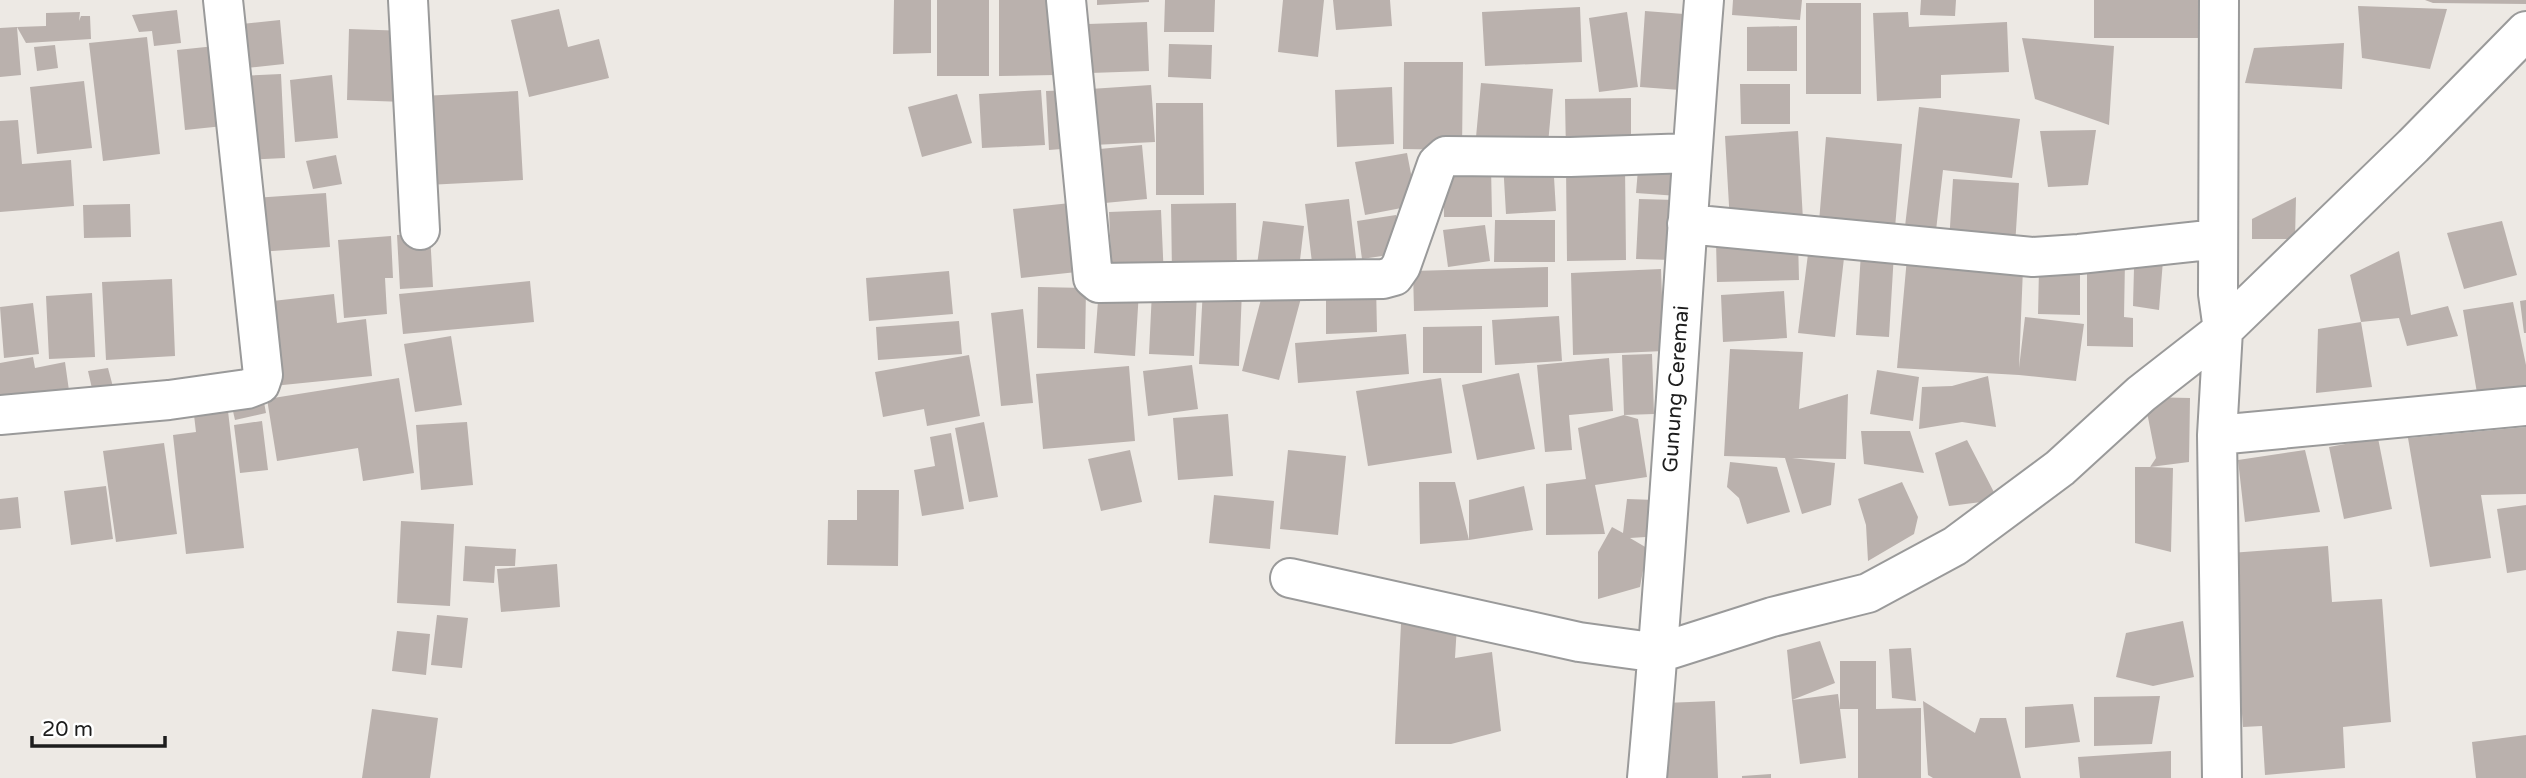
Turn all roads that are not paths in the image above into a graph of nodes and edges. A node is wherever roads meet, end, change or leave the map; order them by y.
1 (223, 0) edge
2 (408, 0) edge
3 (1066, 0) edge
4 (1704, 0) edge
5 (2219, 0) edge
6 (2526, 31) edge
7 (1692, 153) junction
8 (1686, 224) junction
9 (420, 230) dead end
10 (2218, 239) junction
11 (2221, 313) junction
12 (2526, 406) edge
13 (0, 415) edge
14 (2217, 435) junction
15 (1290, 578) dead end
16 (1659, 653) junction
17 (1647, 778) edge
18 (2222, 778) edge

1 - 13 street
2 - 9 street
3 - 7 street
4 - 7 street, Gunung Ceremai
5 - 10 street
6 - 11 street
7 - 8 street, Gunung Ceremai
8 - 10 street
8 - 16 street, Gunung Ceremai
10 - 11 street
11 - 14 street
11 - 16 street
12 - 14 street
14 - 18 street
15 - 16 street
16 - 17 street, Gunung Ceremai

